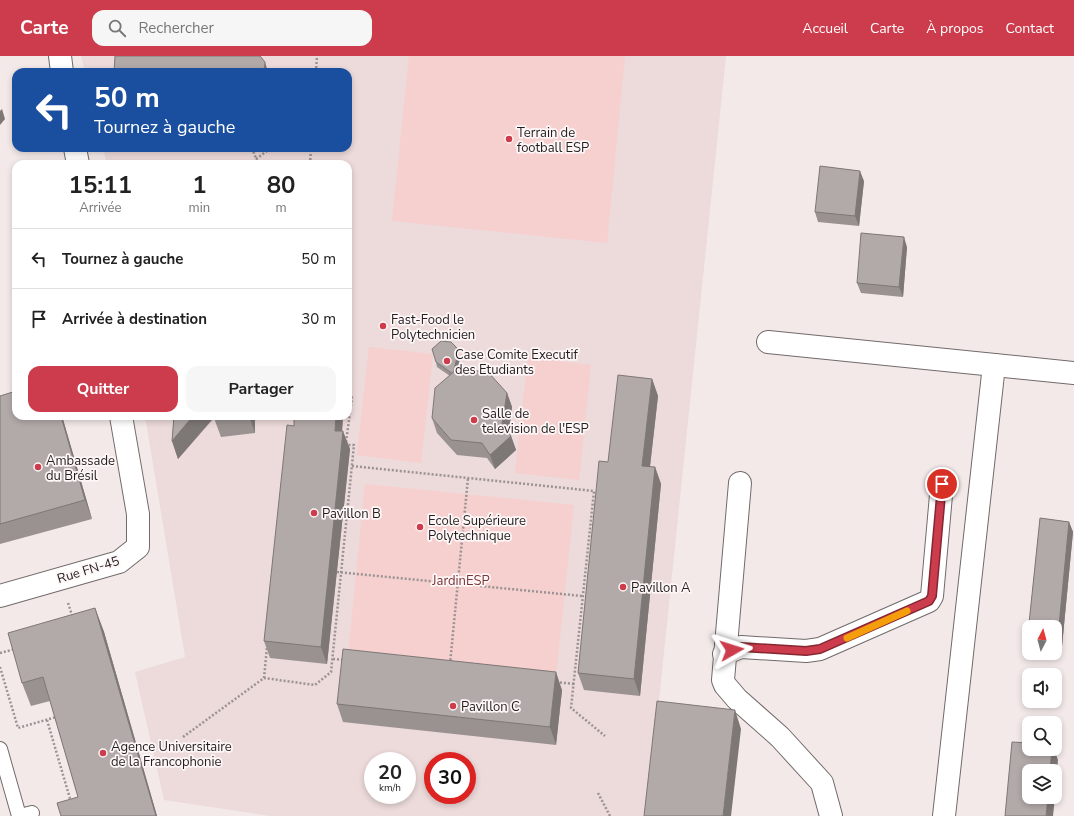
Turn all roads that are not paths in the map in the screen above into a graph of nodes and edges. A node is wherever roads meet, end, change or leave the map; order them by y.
1 (60, 56) edge
2 (62, 68) edge
3 (768, 342) dead end
4 (994, 365) junction
5 (1074, 373) edge
6 (122, 420) edge
7 (740, 483) dead end
8 (942, 484) dead end
9 (0, 596) edge
10 (724, 654) junction
11 (0, 749) edge
12 (23, 815) edge
13 (832, 816) edge
14 (944, 816) edge

1 - 2 street
3 - 4 street
4 - 5 street
4 - 14 street
6 - 9 street, Rue FN-45
7 - 10 street
8 - 10 street
10 - 13 street
11 - 12 lane

